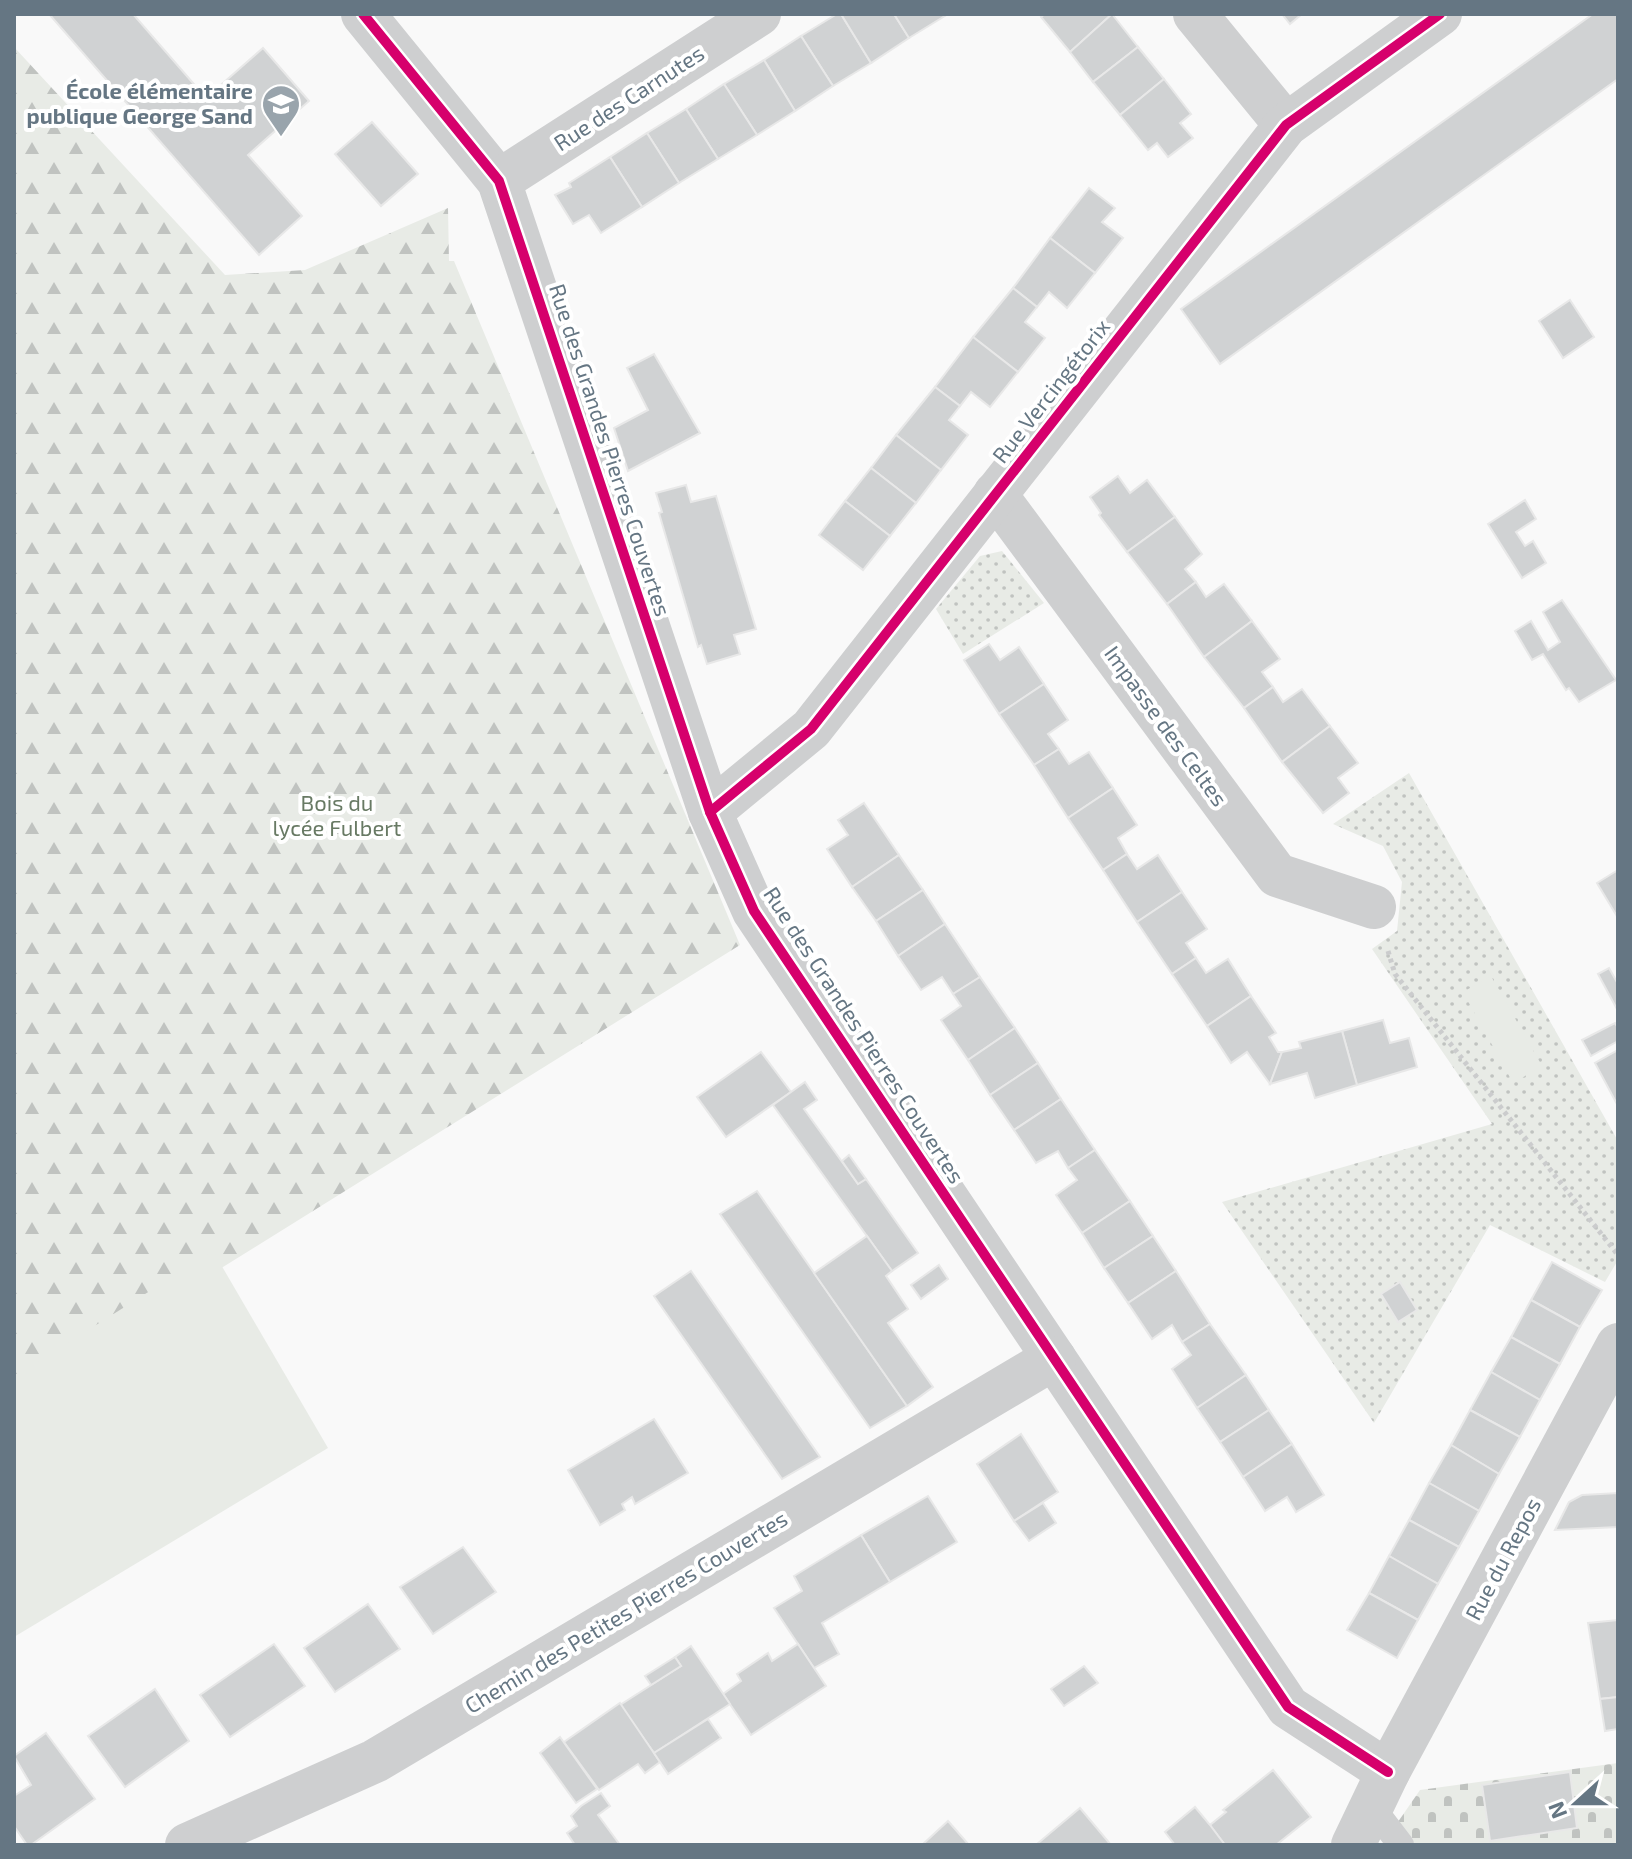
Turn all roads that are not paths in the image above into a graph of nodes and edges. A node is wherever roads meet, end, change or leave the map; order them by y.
1 (363, 14) edge
2 (759, 14) edge
3 (1195, 14) edge
4 (1420, 20) edge
5 (1286, 125) junction
6 (499, 181) junction
7 (995, 494) junction
8 (710, 812) junction
9 (1374, 907) road end
10 (1618, 1345) edge
11 (1054, 1358) junction
12 (1380, 1790) junction
13 (187, 1845) edge
14 (1353, 1845) edge
15 (1401, 1845) edge

1 - 6 street, Rue des Grandes Pierres Couvertes
2 - 6 street, Rue des Carnutes
3 - 5 street
4 - 5 street, Rue Vercingétorix
5 - 7 street, Rue Vercingétorix
6 - 8 street, Rue des Grandes Pierres Couvertes
7 - 8 street, Rue Vercingétorix
7 - 9 street, Impasse des Celtes
8 - 11 street, Rue des Grandes Pierres Couvertes
10 - 12 street, Rue du Repos
11 - 12 street, Rue des Grandes Pierres Couvertes
11 - 13 street, Chemin des Petites Pierres Couvertes
12 - 14 street, Rue du Repos
12 - 15 lane

